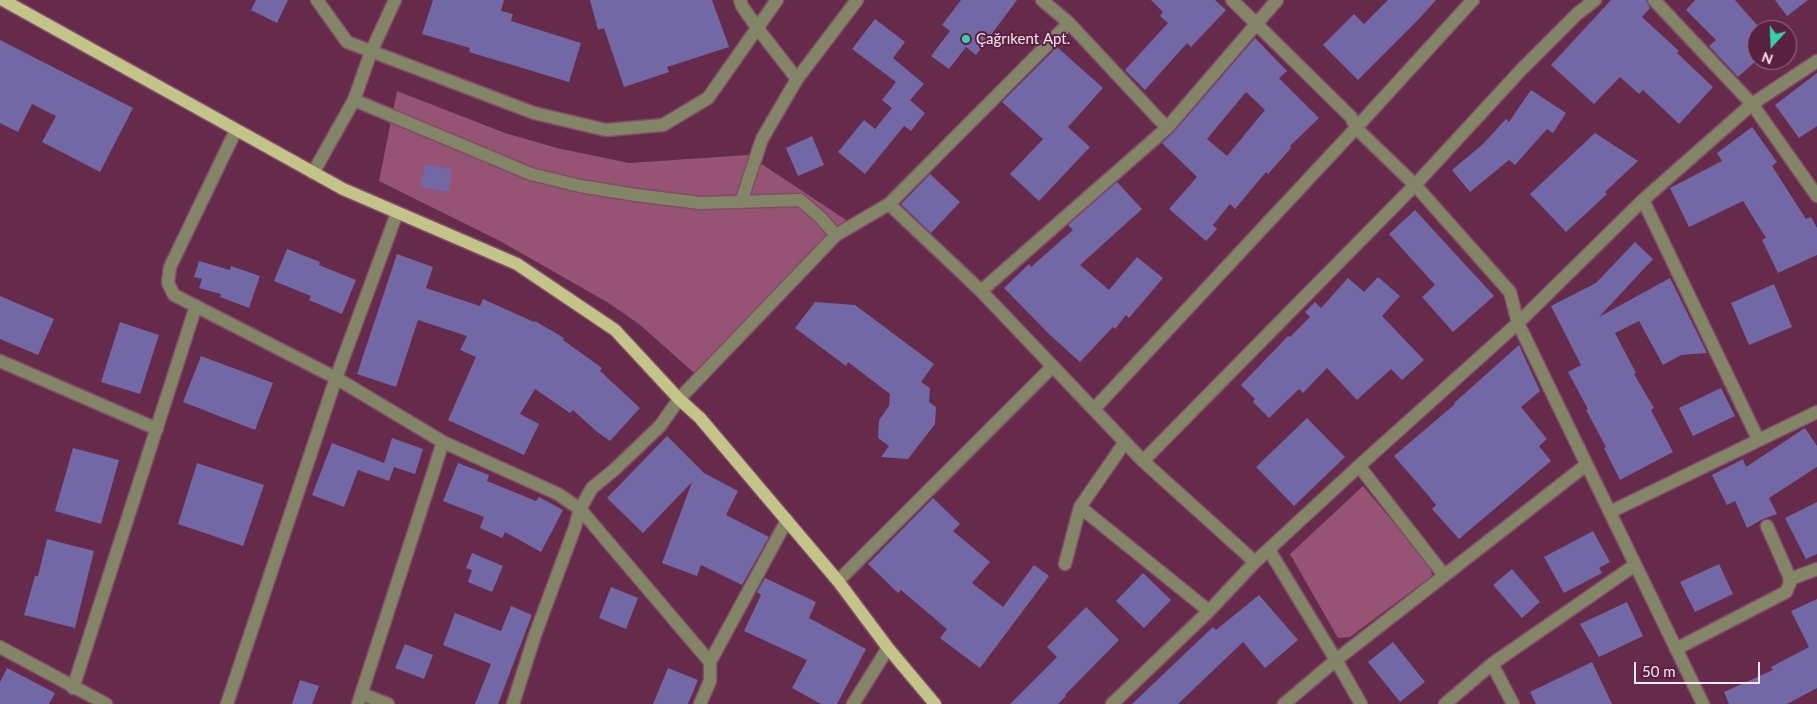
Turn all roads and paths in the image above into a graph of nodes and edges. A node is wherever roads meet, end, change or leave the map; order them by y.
1 (3, 0) edge
2 (317, 0) edge
3 (395, 0) edge
4 (740, 0) edge
5 (777, 0) edge
6 (857, 0) edge
7 (1042, 0) edge
8 (1232, 0) edge
9 (1277, 0) edge
10 (1473, 0) edge
11 (1595, 0) edge
12 (1654, 0) edge
13 (1069, 23) junction
14 (1257, 24) junction
15 (758, 29) junction
16 (371, 52) junction
17 (1817, 62) edge
18 (797, 79) junction
19 (354, 100) junction
20 (1752, 104) junction
21 (1168, 128) junction
22 (1356, 128) junction
23 (236, 130) junction
24 (313, 173) junction
25 (1415, 185) junction
26 (1817, 196) edge
27 (1643, 200) junction
28 (741, 202) junction
29 (890, 204) junction
30 (397, 213) junction
31 (836, 234) junction
32 (981, 291) junction
33 (196, 306) junction
34 (1518, 323) junction
35 (0, 360) edge
36 (1053, 366) junction
37 (336, 378) junction
38 (680, 400) junction
39 (1094, 409) junction
40 (1817, 412) edge
41 (157, 429) junction
42 (1758, 440) junction
43 (443, 442) junction
44 (1125, 442) junction
45 (1143, 461) junction
46 (1586, 465) junction
47 (1359, 466) junction
48 (1080, 507) junction
49 (580, 509) junction
50 (1610, 512) junction
51 (787, 520) junction
52 (1767, 526) dead end
53 (1269, 550) junction
54 (1255, 562) junction
55 (1065, 564) dead end
56 (1635, 565) junction
57 (1817, 569) edge
58 (1444, 576) junction
59 (1790, 580) junction
60 (838, 581) junction
61 (1209, 611) junction
62 (0, 647) edge
63 (888, 648) junction
64 (1676, 649) junction
65 (1336, 660) junction
66 (710, 662) junction
67 (1492, 664) junction
68 (74, 688) junction
69 (360, 699) edge
70 (106, 704) edge
71 (227, 704) edge
72 (388, 704) edge
73 (513, 704) edge
74 (700, 704) edge
75 (853, 704) edge
76 (936, 704) edge
77 (1112, 704) edge
78 (1284, 704) edge
79 (1361, 704) edge
80 (1445, 704) edge
81 (1513, 704) edge
82 (1702, 704) edge

1 - 23 main road
2 - 16 street
3 - 16 street
4 - 15 street
5 - 15 street
6 - 18 street
7 - 13 street
8 - 14 street
9 - 14 street
10 - 22 street
11 - 25 street
12 - 20 street
13 - 21 street
13 - 29 street
14 - 21 street
14 - 22 street
15 - 16 street
15 - 18 street
16 - 19 street
17 - 20 street
18 - 28 street
19 - 24 street
19 - 28 street
20 - 26 street
20 - 27 street
21 - 32 street
22 - 25 street
22 - 39 street
23 - 24 main road
23 - 33 street
24 - 30 main road
25 - 34 street
25 - 45 street
27 - 34 street
27 - 42 street
28 - 31 street
29 - 31 street
29 - 32 street
30 - 37 street
30 - 38 main road
31 - 38 street
32 - 36 street
33 - 37 street
33 - 41 street
34 - 46 street
34 - 47 street
35 - 41 street
36 - 39 street
36 - 60 street
37 - 43 street
37 - 71 street
38 - 49 street
38 - 51 main road
39 - 44 street
40 - 42 street
41 - 68 street
42 - 50 street
43 - 49 street
43 - 69 street
44 - 45 street
44 - 48 street
45 - 54 street
46 - 50 street
46 - 58 street
47 - 53 street
47 - 58 street
48 - 55 street
48 - 61 street
49 - 66 street
49 - 73 street
50 - 56 street
51 - 60 main road
51 - 66 street
52 - 59 street
53 - 54 street
53 - 65 street
54 - 61 street
56 - 64 street
56 - 67 street
57 - 59 street
58 - 65 street
59 - 64 street
60 - 63 main road
61 - 77 street
62 - 68 street
63 - 75 street
63 - 76 main road
64 - 82 street
65 - 78 street
65 - 79 street
66 - 74 street
67 - 80 street
67 - 81 street
68 - 70 street
69 - 72 street

